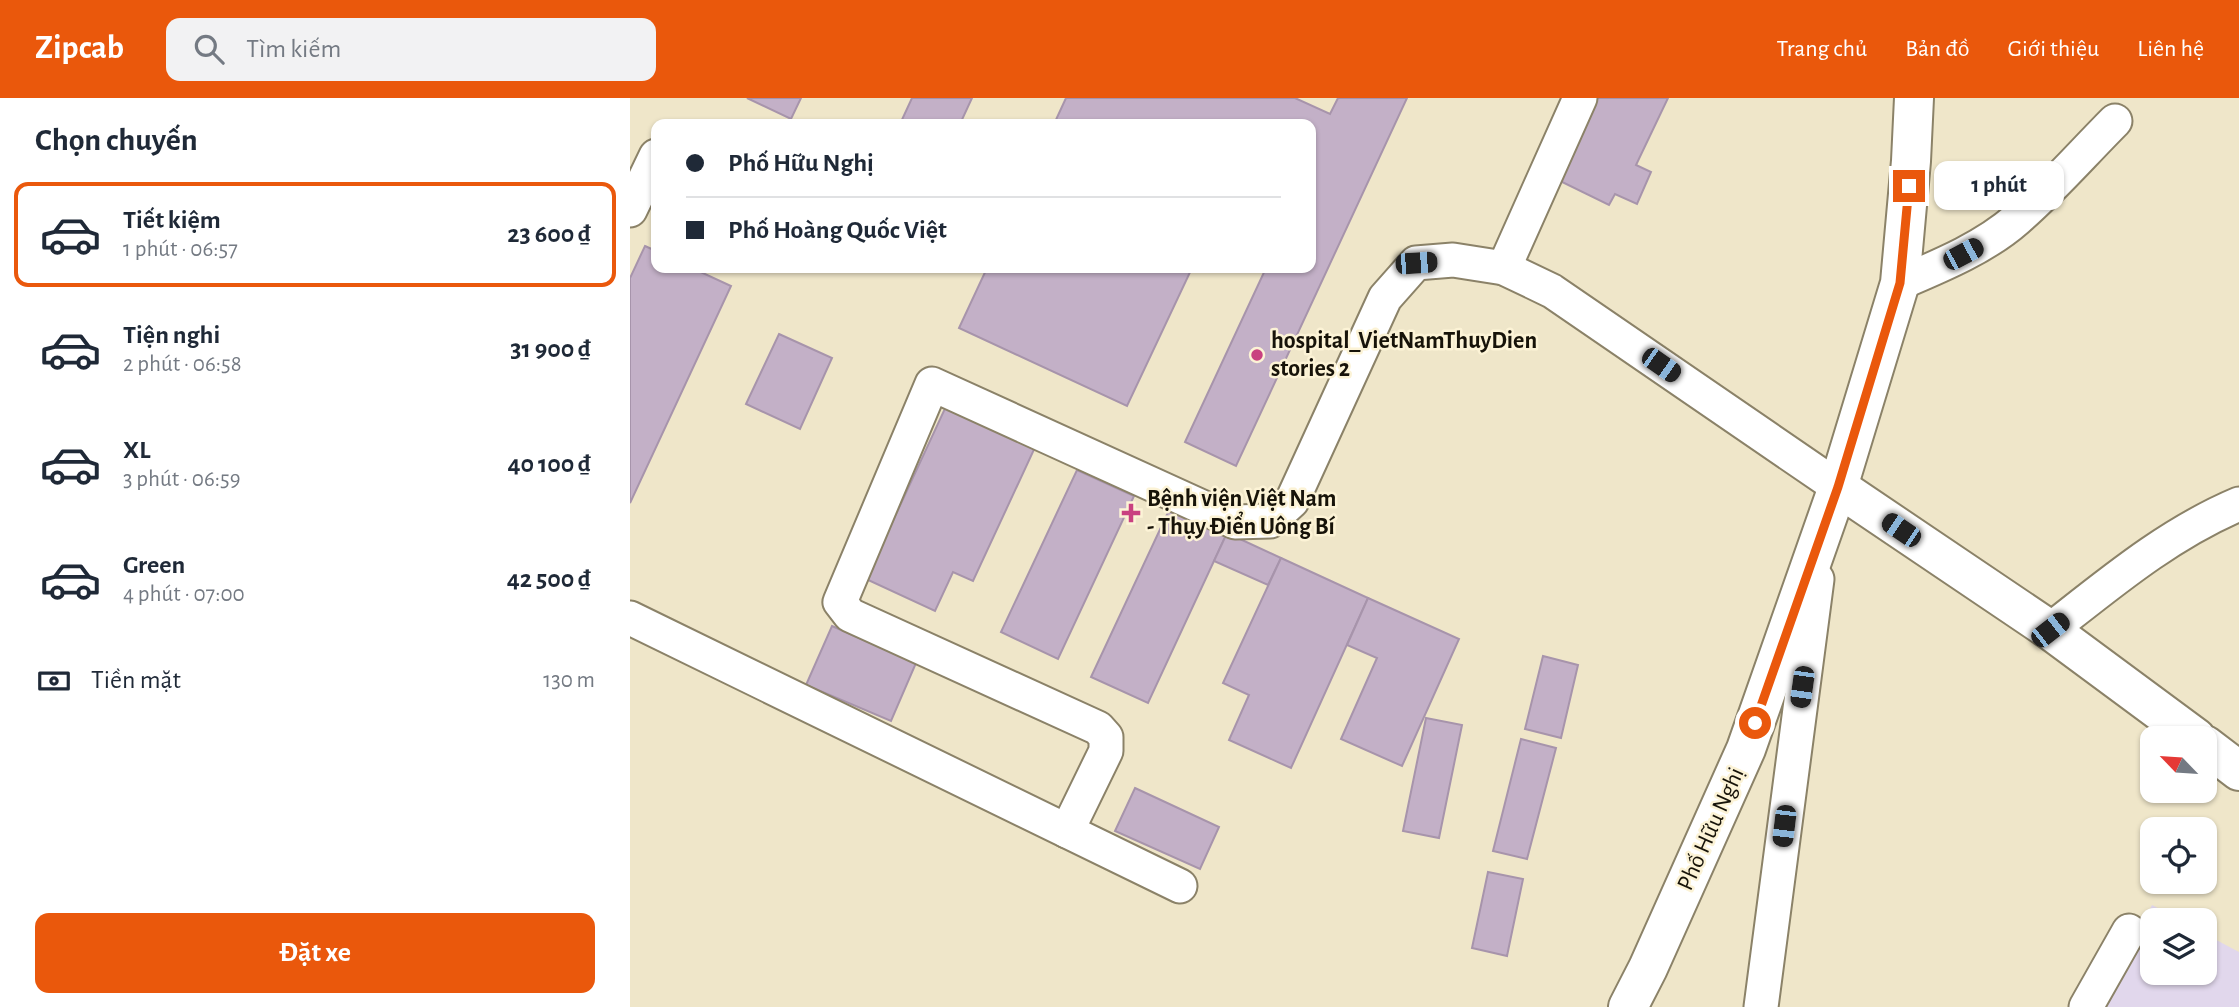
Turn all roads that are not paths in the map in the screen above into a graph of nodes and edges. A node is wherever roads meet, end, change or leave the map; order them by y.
1 (1580, 98) edge
2 (1914, 98) edge
3 (2115, 121) dead end
4 (651, 166) edge
5 (630, 210) edge
6 (1504, 268) junction
7 (1900, 283) junction
8 (1832, 501) junction
9 (2239, 504) edge
10 (630, 618) edge
11 (2050, 630) junction
12 (2180, 726) edge
13 (2217, 754) edge
14 (2239, 771) edge
15 (1067, 831) junction
16 (1181, 886) dead end
17 (2129, 931) dead end
18 (1628, 1007) edge
19 (1761, 1007) edge
20 (2085, 1007) edge

1 - 6 street
2 - 7 main road, Phố Hữu Nghị
3 - 7 street
4 - 5 street
6 - 8 street
6 - 15 street
7 - 8 main road, Phố Hữu Nghị
8 - 11 main road
8 - 18 main road, Phố Hữu Nghị
8 - 19 street
9 - 11 street
10 - 15 street
11 - 12 main road
13 - 14 main road
15 - 16 street
17 - 20 street

